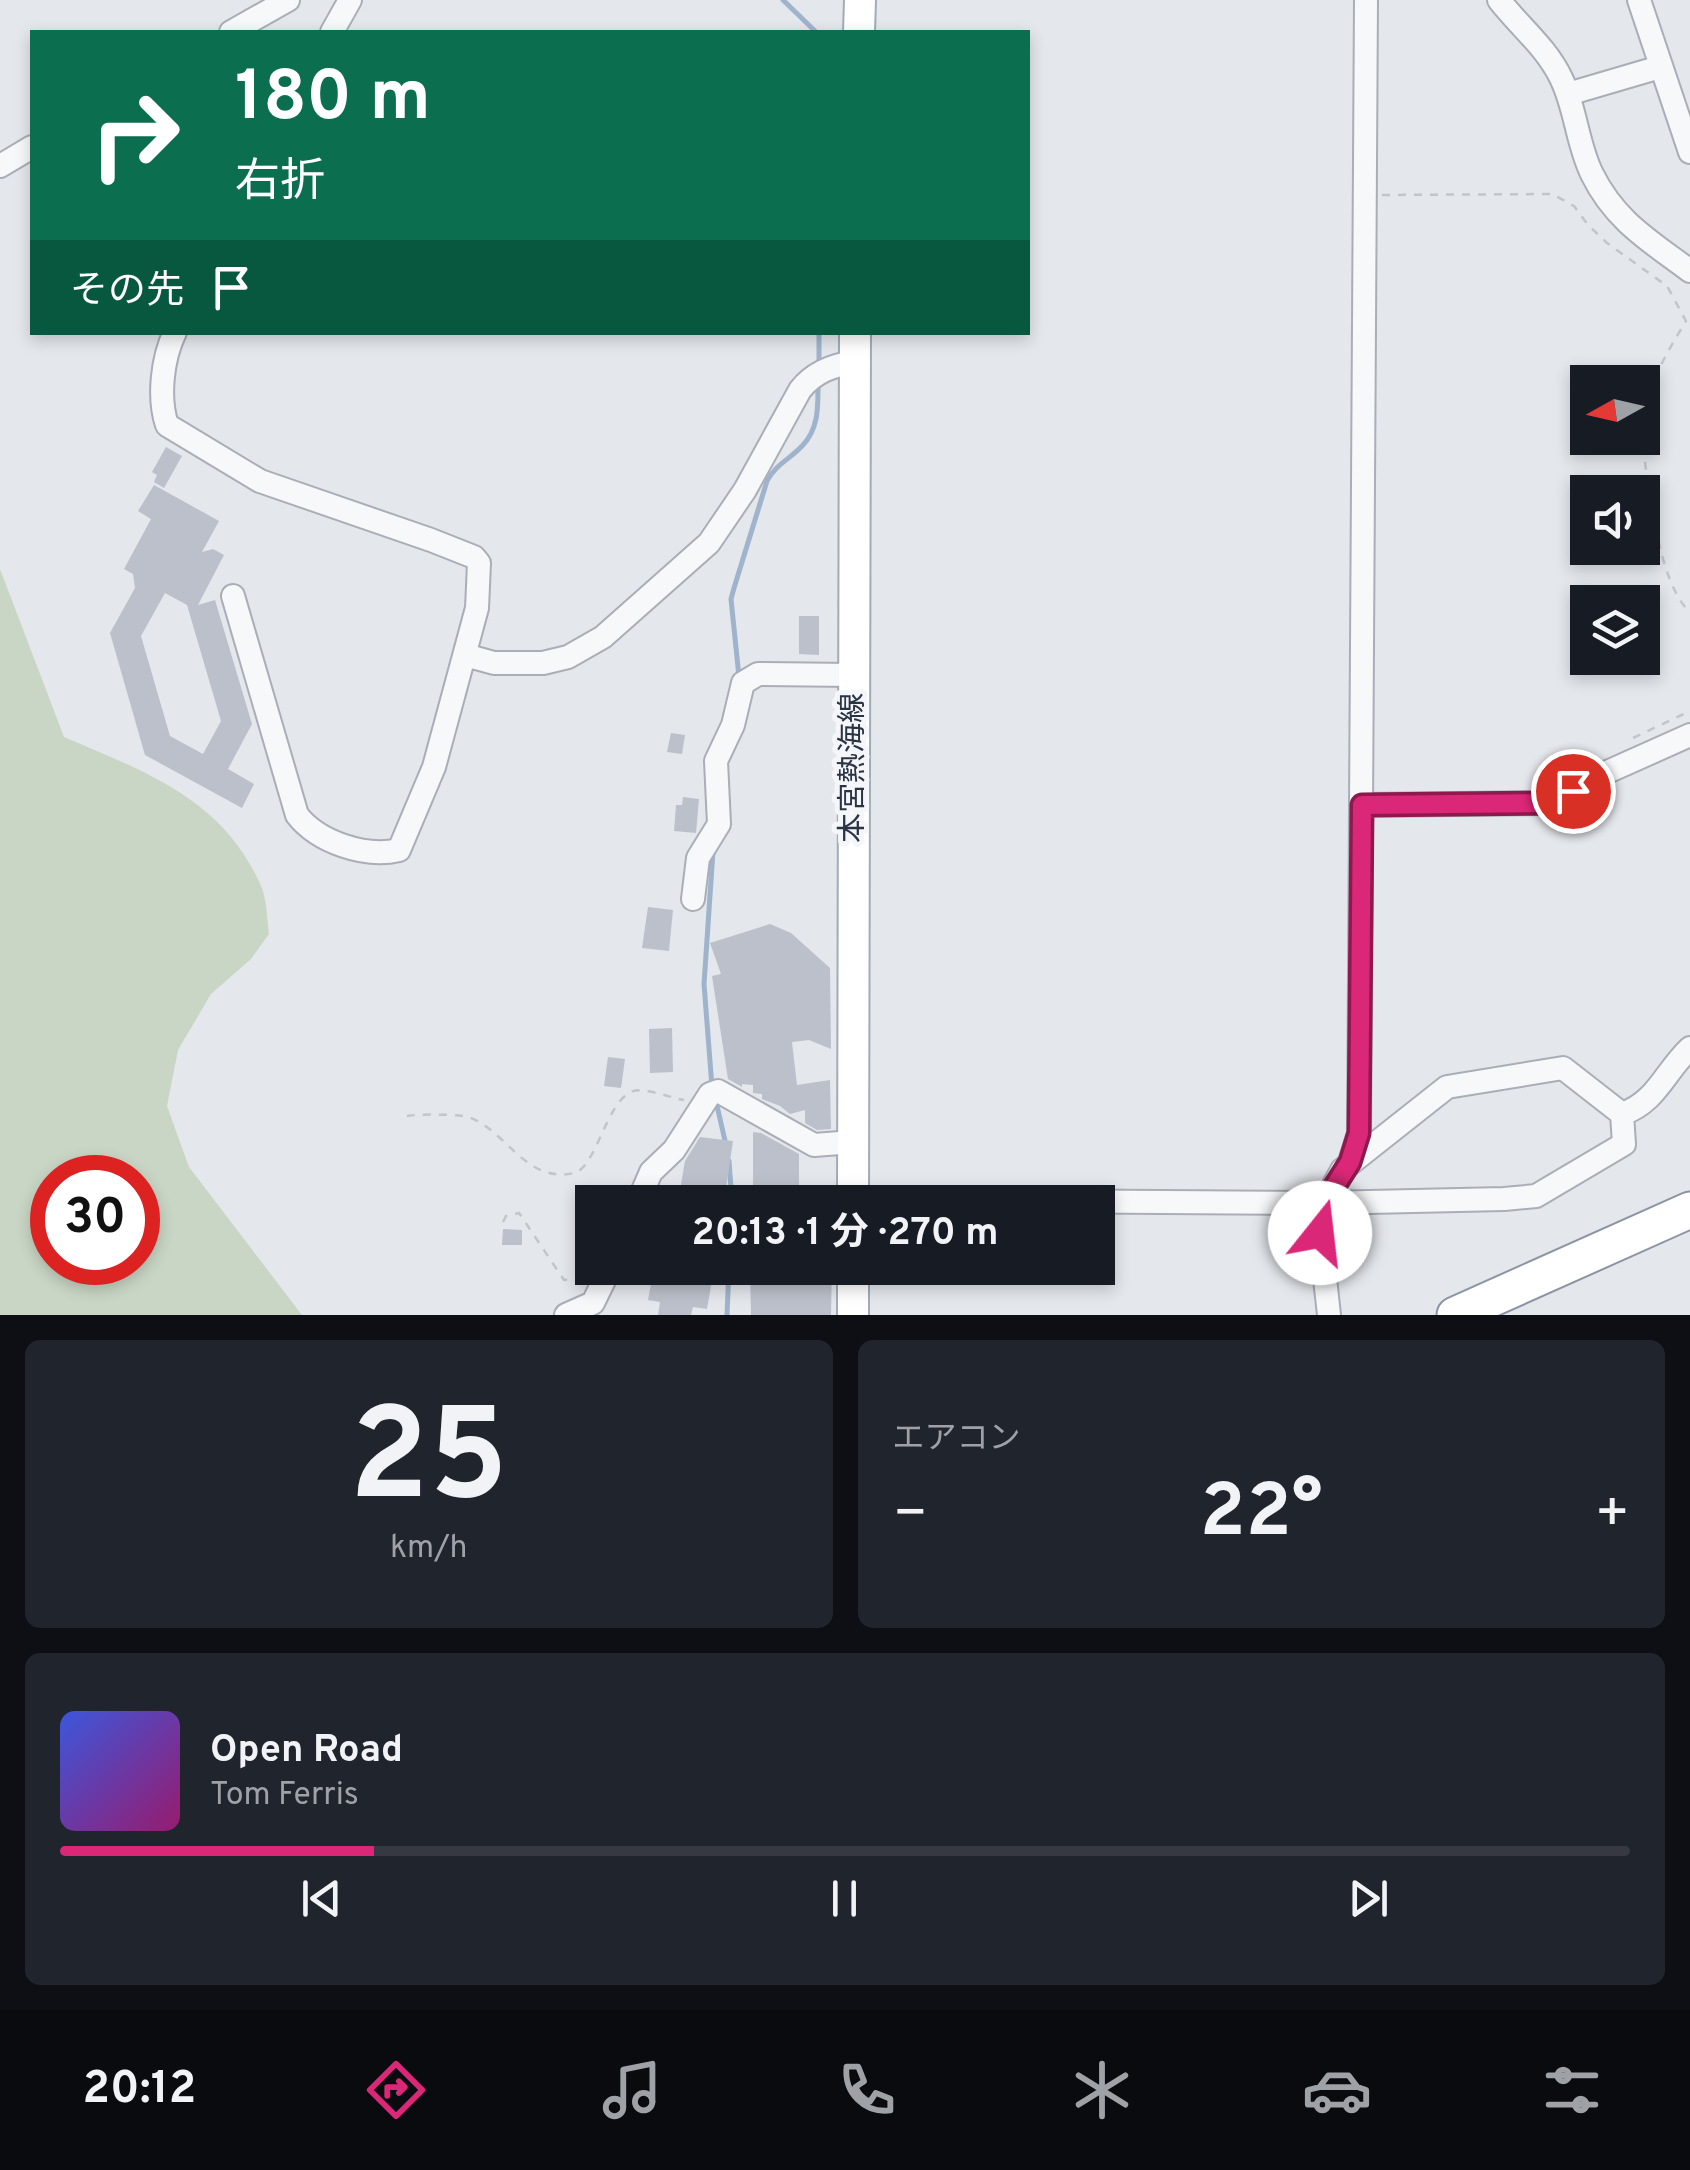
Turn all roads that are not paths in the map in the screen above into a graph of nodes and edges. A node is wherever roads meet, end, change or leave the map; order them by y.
1 (288, 0) edge
2 (350, 0) edge
3 (860, 0) edge
4 (1366, 0) edge
5 (1499, 0) edge
6 (1639, 0) edge
7 (236, 30) edge
8 (333, 30) edge
9 (859, 30) edge
10 (1660, 66) junction
11 (1568, 94) junction
12 (30, 148) edge
13 (1690, 152) edge
14 (0, 166) edge
15 (1690, 270) edge
16 (174, 335) edge
17 (855, 347) edge
18 (233, 596) dead end
19 (465, 655) junction
20 (854, 675) junction
21 (1690, 735) edge
22 (1362, 805) junction
23 (692, 898) dead end
24 (1690, 1048) edge
25 (1622, 1114) junction
26 (853, 1142) junction
27 (1350, 1162) junction
28 (645, 1185) edge
29 (853, 1185) edge
30 (1115, 1202) edge
31 (1324, 1203) junction
32 (1681, 1214) edge
33 (602, 1285) edge
34 (853, 1285) edge
35 (1324, 1314) edge
36 (566, 1315) edge
37 (852, 1315) edge
38 (1455, 1315) edge

1 - 7 street
2 - 8 street
3 - 9 main road
4 - 22 street
5 - 11 street
6 - 10 street
10 - 11 street
10 - 13 street
11 - 15 street
12 - 14 street
16 - 19 street
17 - 19 street
17 - 20 main road, 本宮熱海線
18 - 19 street
20 - 23 street
20 - 26 main road, 本宮熱海線
21 - 22 street
22 - 27 street
24 - 25 street
25 - 27 street
25 - 31 street
26 - 28 street
26 - 29 main road, 本宮熱海線
27 - 31 street
30 - 31 street
31 - 35 street
32 - 38 highway
33 - 36 street
34 - 37 main road

